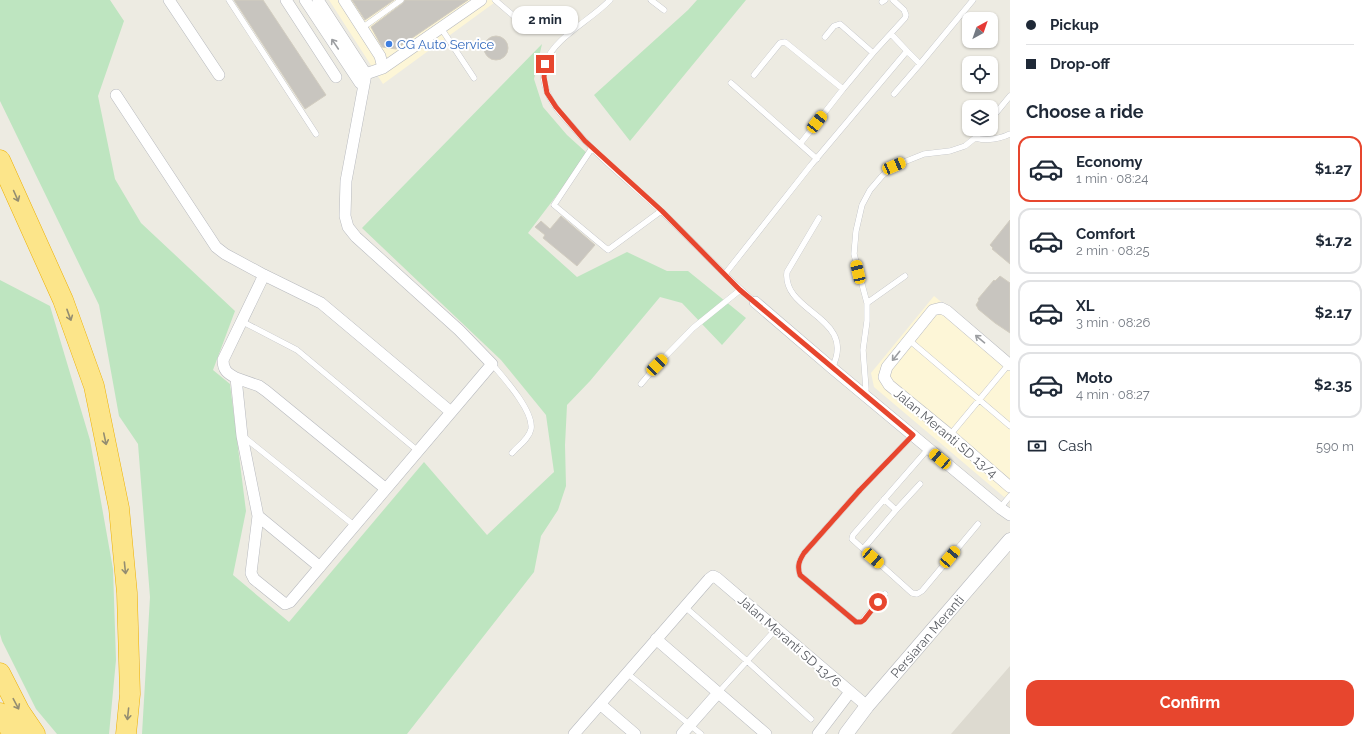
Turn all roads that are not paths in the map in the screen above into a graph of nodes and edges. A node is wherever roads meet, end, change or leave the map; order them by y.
1 (169, 0) edge
2 (229, 0) edge
3 (286, 0) edge
4 (305, 0) edge
5 (318, 0) edge
6 (344, 0) edge
7 (401, 0) edge
8 (481, 0) edge
9 (495, 0) edge
10 (610, 0) edge
11 (651, 0) edge
12 (893, 0) edge
13 (973, 0) edge
14 (664, 10) dead end
15 (362, 28) junction
16 (441, 28) junction
17 (530, 30) dead end
18 (891, 34) junction
19 (825, 37) dead end
20 (907, 51) junction
21 (874, 53) junction
22 (920, 64) junction
23 (383, 68) junction
24 (219, 75) dead end
25 (754, 75) dead end
26 (361, 76) junction
27 (336, 77) dead end
28 (474, 78) dead end
29 (731, 83) dead end
30 (843, 89) junction
31 (894, 94) dead end
32 (116, 95) dead end
33 (1010, 96) edge
34 (998, 111) edge
35 (316, 134) dead end
36 (1010, 134) edge
37 (975, 138) joint
38 (800, 144) junction
39 (592, 148) junction
40 (817, 159) junction
41 (0, 160) edge
42 (662, 211) junction
43 (819, 218) dead end
44 (725, 274) junction
45 (264, 275) junction
46 (905, 276) dead end
47 (740, 290) junction
48 (755, 302) joint
49 (867, 303) junction
50 (243, 322) junction
51 (909, 340) junction
52 (492, 364) junction
53 (1010, 364) edge
54 (832, 368) junction
55 (236, 378) junction
56 (642, 384) dead end
57 (865, 396) junction
58 (980, 400) junction
59 (451, 412) junction
60 (1010, 426) edge
61 (913, 435) junction
62 (950, 435) junction
63 (242, 436) junction
64 (928, 449) junction
65 (418, 451) junction
66 (512, 453) dead end
67 (920, 484) dead end
68 (1010, 487) edge
69 (386, 489) junction
70 (1010, 496) edge
71 (884, 499) junction
72 (1000, 508) junction
73 (896, 510) junction
74 (1010, 515) edge
75 (258, 516) junction
76 (978, 524) dead end
77 (355, 526) junction
78 (1010, 540) edge
79 (863, 549) junction
80 (320, 567) junction
81 (885, 594) dead end
82 (684, 606) junction
83 (776, 629) junction
84 (656, 639) junction
85 (747, 661) junction
86 (0, 673) edge
87 (627, 673) junction
88 (850, 692) junction
89 (718, 693) junction
90 (600, 704) junction
91 (867, 706) junction
92 (0, 713) edge
93 (811, 719) dead end
94 (690, 725) junction
95 (13, 734) edge
96 (35, 734) edge
97 (126, 734) edge
98 (574, 734) edge
99 (635, 734) edge
100 (682, 734) edge
101 (701, 734) edge
102 (766, 734) edge
103 (818, 734) edge
104 (846, 734) edge

1 - 24 street
2 - 35 lane
3 - 27 street
26 -> 4 street
5 - 26 street
6 - 15 street
7 - 15 lane
8 - 16 street
9 - 17 lane
10 - 39 lane
11 - 14 lane
12 - 18 lane
13 - 22 lane
15 - 23 street
16 - 23 street
16 - 28 lane
18 - 20 lane
18 - 21 lane
19 - 21 lane
20 - 22 lane
20 - 40 lane
21 - 30 lane
22 - 31 lane
23 - 26 street
25 - 30 lane
26 - 52 street
29 - 38 lane
30 - 38 lane
32 - 45 street
33 - 34 lane
36 - 37 lane
37 - 49 lane
38 - 40 lane
39 - 42 lane
39 - 42 lane
40 - 44 lane
41 -> 97 highway
42 - 44 lane
43 - 54 lane
44 - 47 lane
45 - 50 street
45 - 59 street
46 - 49 lane
47 - 48 lane
47 - 56 lane
48 - 54 street
49 - 57 lane
50 - 55 street
50 - 65 lane
53 -> 51 street
51 - 58 lane
51 -> 62 street, Jalan Meranti SD 13/4
52 - 59 street
52 - 66 lane
53 - 58 lane
54 - 57 street
55 - 63 street
55 - 69 street
57 - 61 street
58 - 60 lane
58 - 62 lane
59 - 65 street
61 - 64 street
61 - 81 lane
62 - 68 street, Jalan Meranti SD 13/4
63 - 75 street
63 - 77 lane
64 - 71 lane
64 - 72 street
65 - 69 street
67 - 73 lane
69 - 77 street
70 - 72 lane
71 - 73 lane
71 - 79 lane
72 - 74 street
73 - 79 lane
75 - 80 street
75 - 80 street
76 - 79 lane
77 - 80 street
78 - 91 street, Persiaran Meranti
82 - 83 street, Jalan Meranti SD 13/6
82 - 84 street
82 - 85 lane
83 - 85 lane
83 - 88 street, Jalan Meranti SD 13/6
84 - 87 street
84 - 89 street
85 - 89 lane
85 - 93 lane
86 -> 96 highway
87 - 90 street
87 - 94 lane
88 - 91 street, Jalan Meranti SD 13/6
88 - 103 street
89 - 94 street
89 - 102 street
90 - 98 street
90 - 99 street
91 - 104 street, Persiaran Meranti
92 - 95 highway
94 - 100 street
94 - 101 lane

